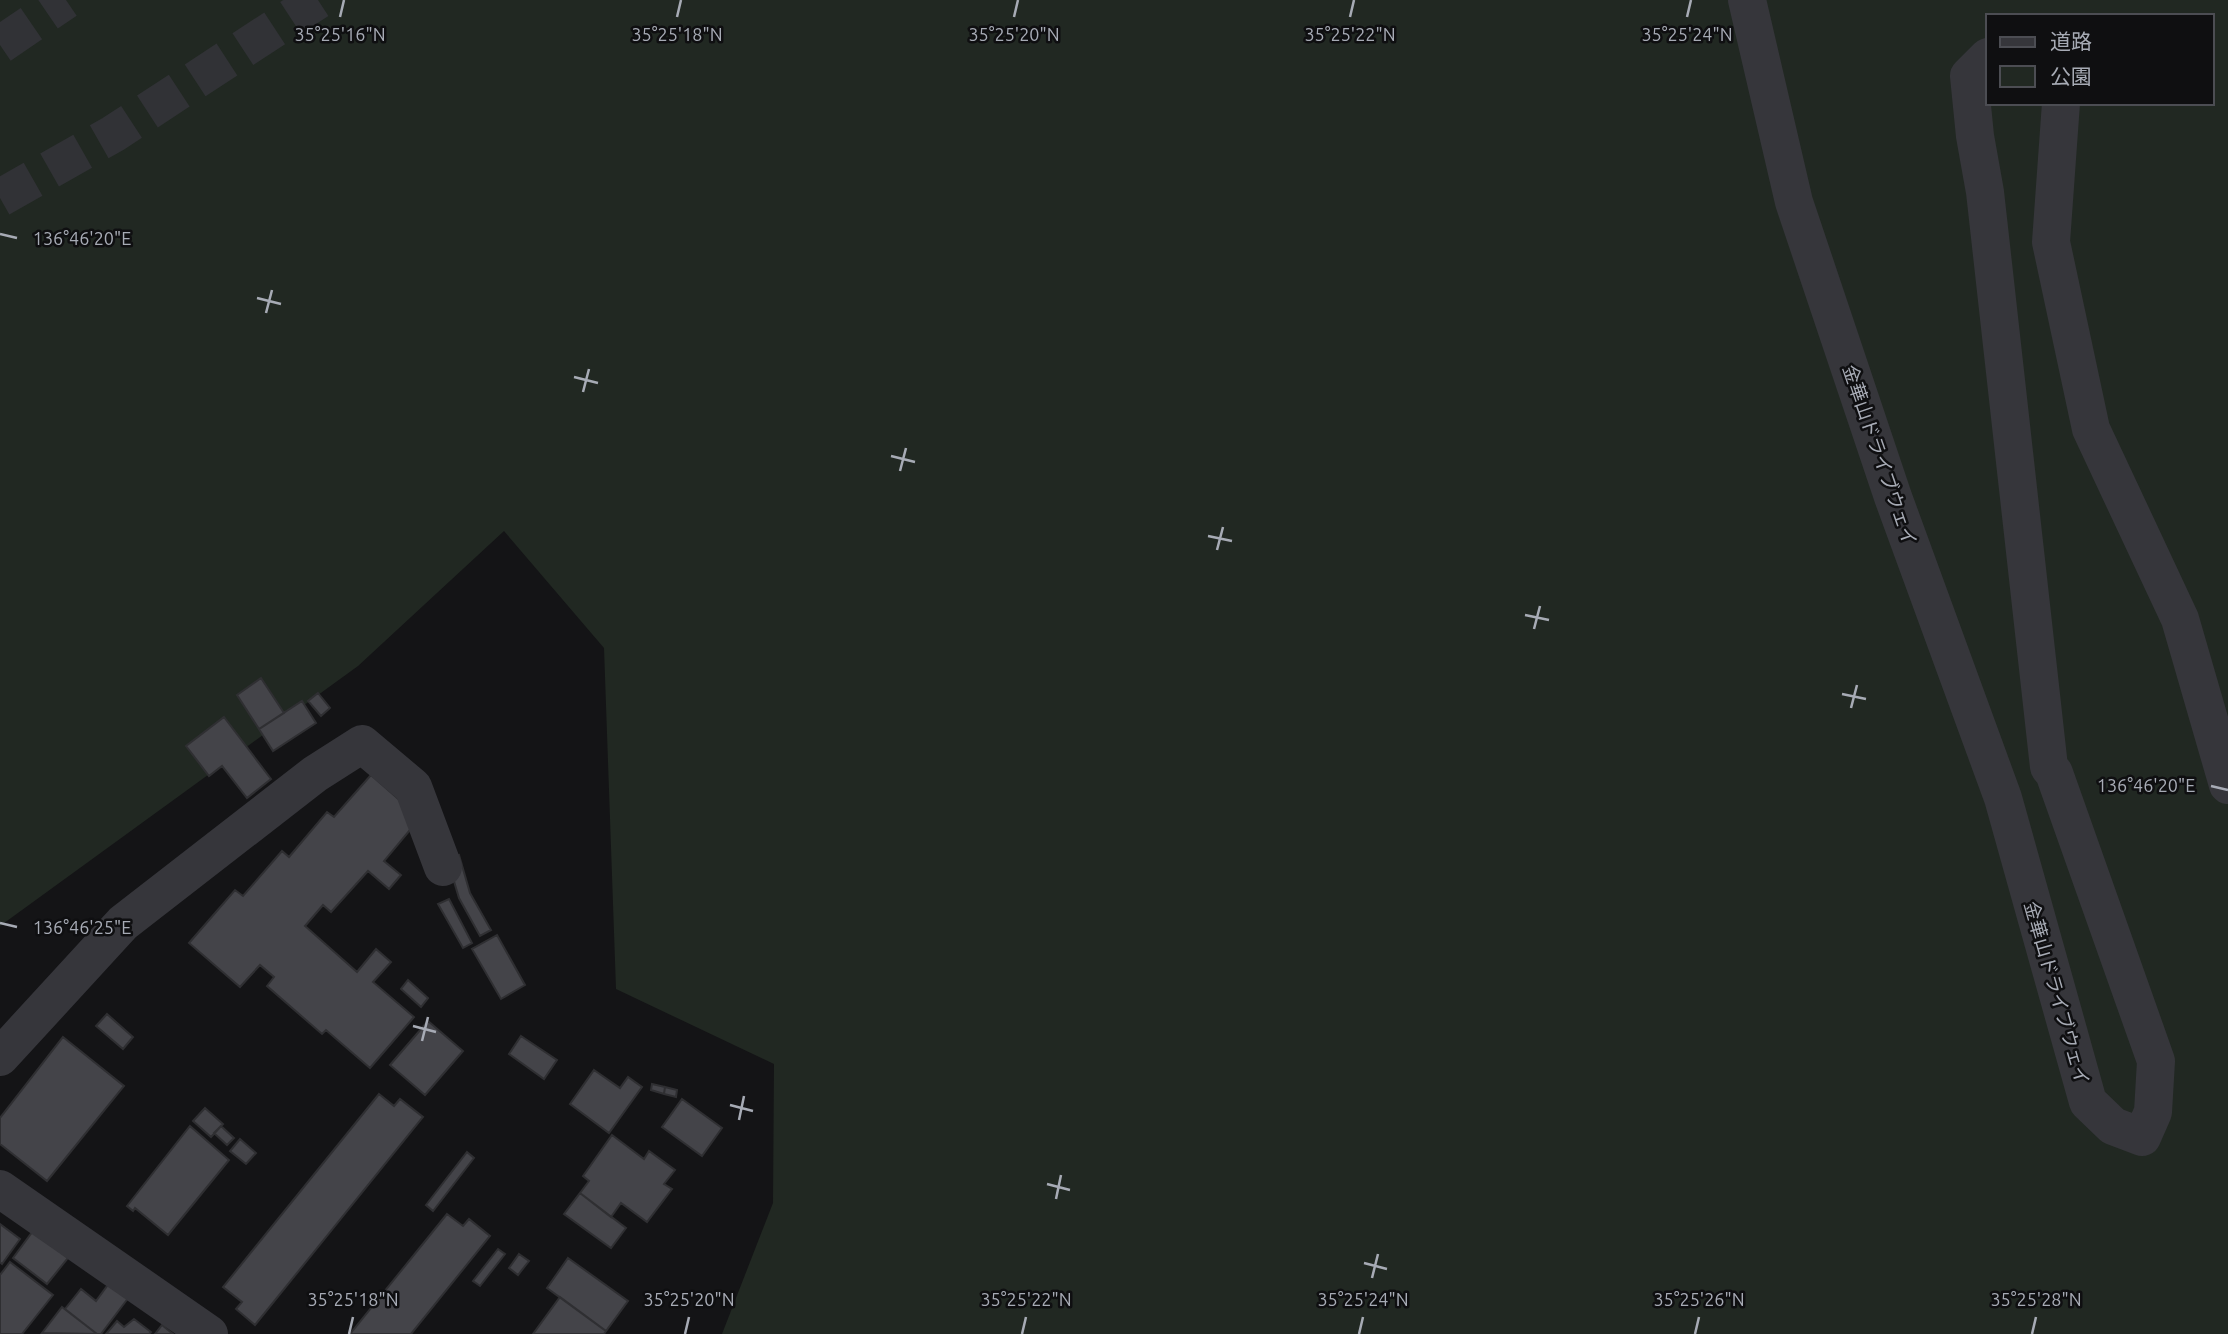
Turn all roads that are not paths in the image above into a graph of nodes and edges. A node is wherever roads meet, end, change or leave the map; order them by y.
1 (1747, 0) edge
2 (1986, 59) edge
3 (2061, 105) edge
4 (2228, 785) edge
5 (443, 867) dead end
6 (0, 1057) edge
7 (0, 1189) edge
8 (209, 1334) edge

1 - 2 street, 金華山ドライブウェイ
3 - 4 street
5 - 6 street
7 - 8 street

